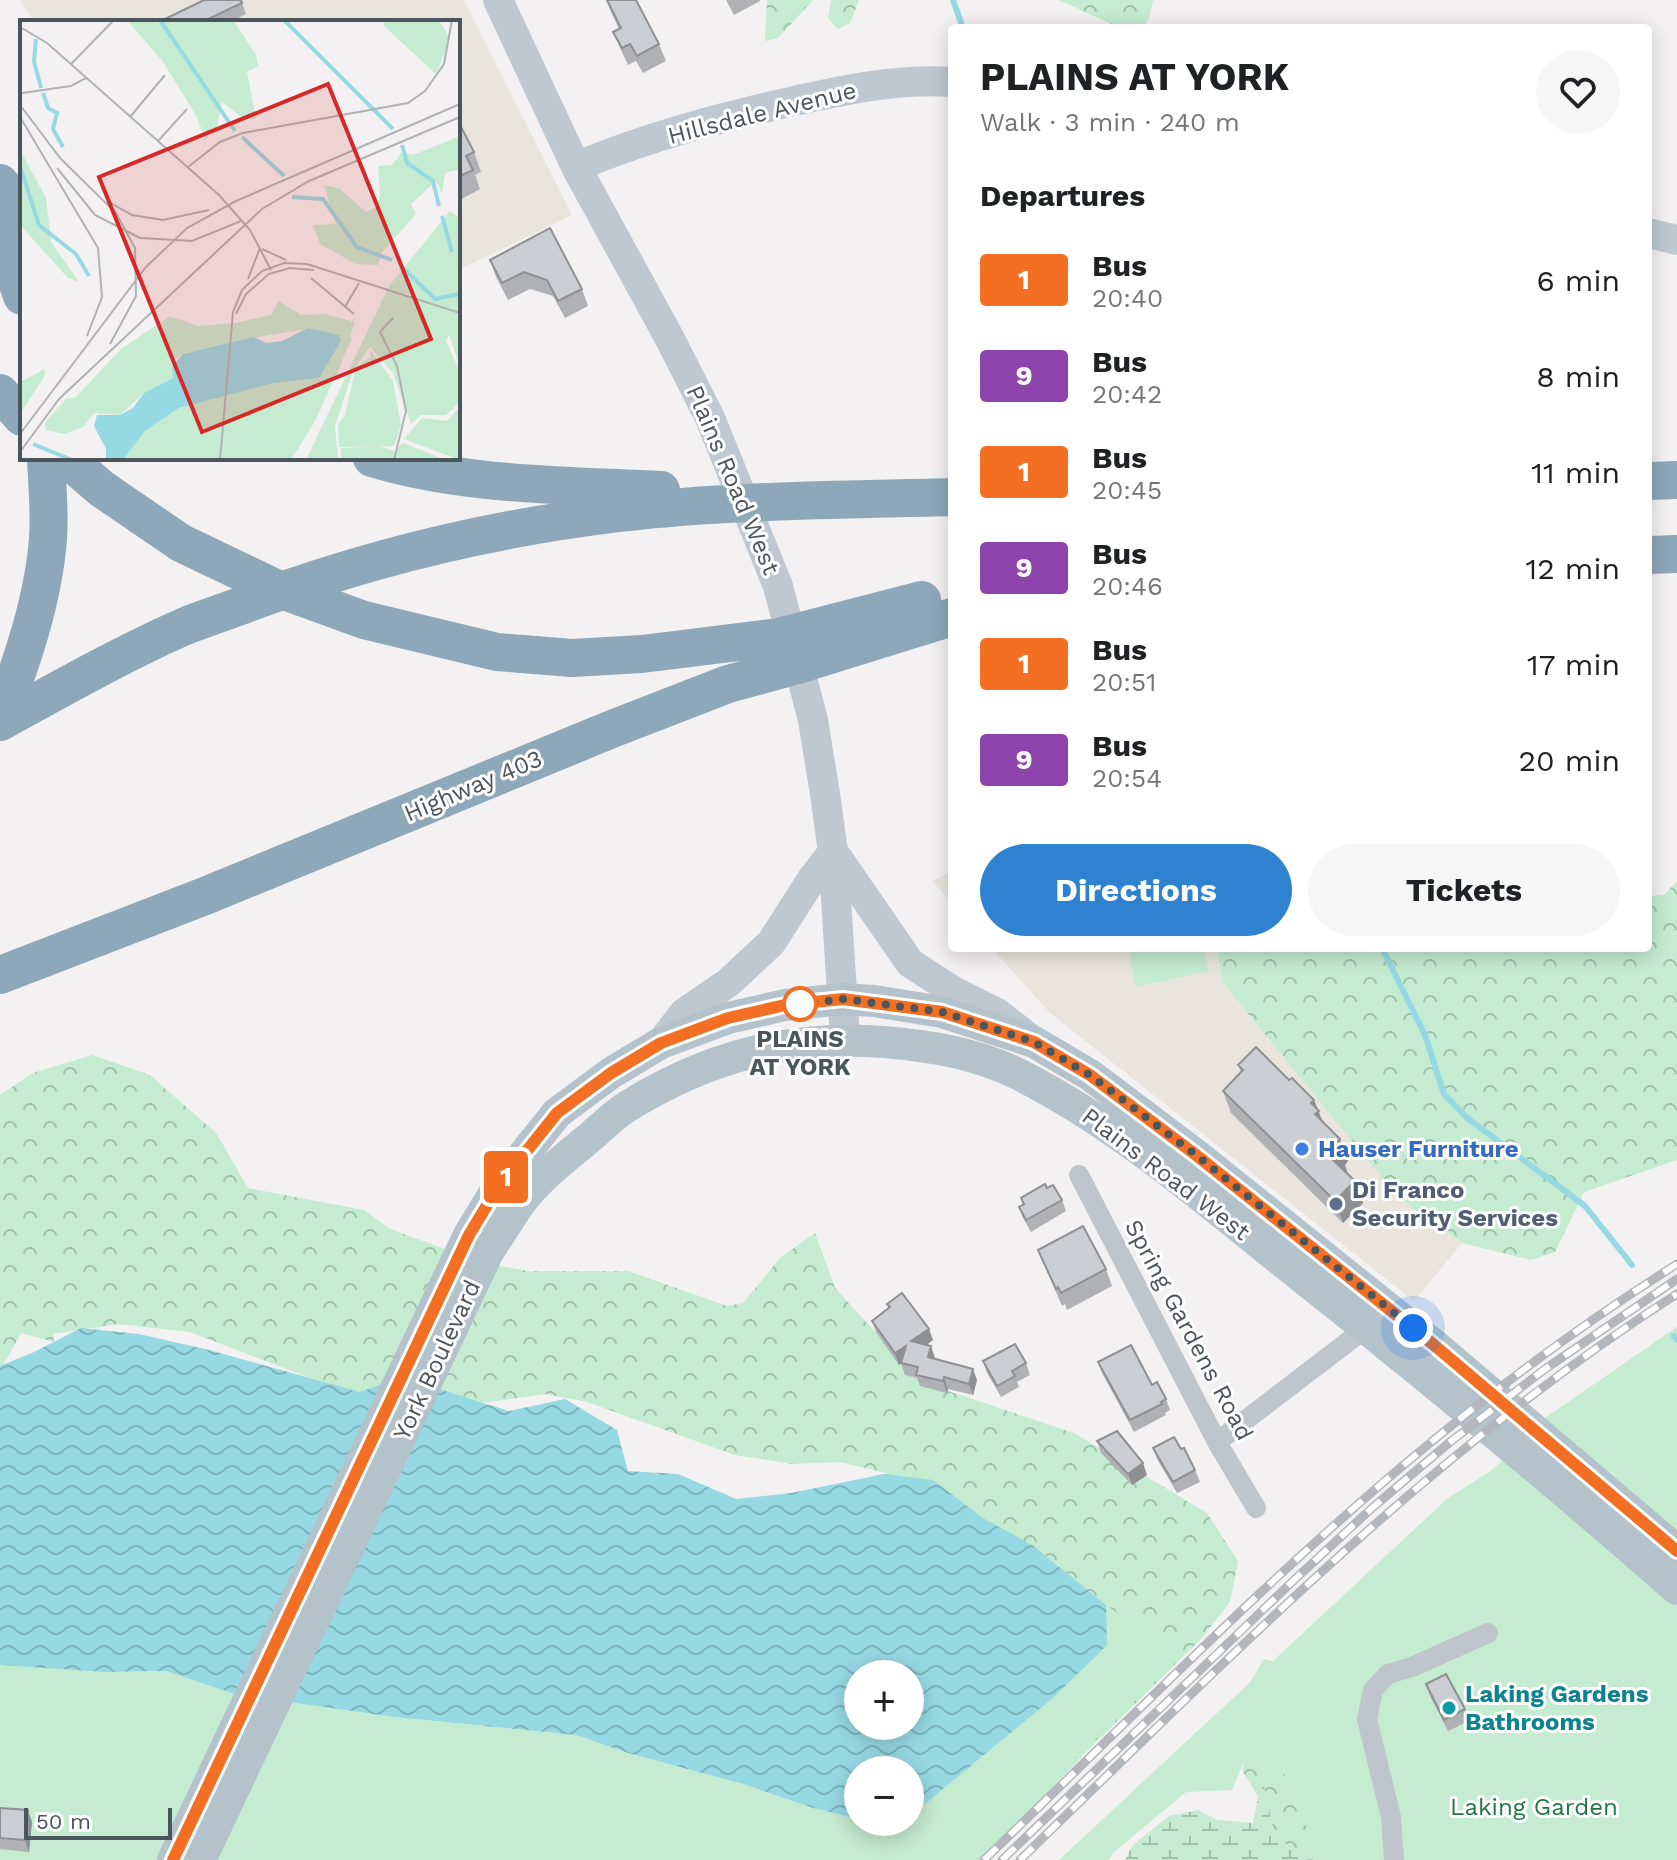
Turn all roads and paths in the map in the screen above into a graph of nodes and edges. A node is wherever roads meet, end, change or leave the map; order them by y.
1 (498, 0) edge
2 (948, 82) edge
3 (576, 167) junction
4 (0, 183) edge
5 (20, 207) edge
6 (0, 231) edge
7 (1652, 234) edge
8 (1677, 240) edge
9 (20, 290) edge
10 (0, 393) edge
11 (20, 415) edge
12 (46, 460) edge
13 (68, 460) edge
14 (378, 460) edge
15 (1677, 480) edge
16 (1652, 481) edge
17 (948, 497) edge
18 (803, 499) junction
19 (1677, 554) edge
20 (1652, 555) edge
21 (948, 593) edge
22 (948, 618) edge
23 (0, 719) edge
24 (833, 852) junction
25 (0, 975) edge
26 (843, 999) junction
27 (845, 1039) junction
28 (1034, 1042) junction
29 (661, 1043) junction
30 (1079, 1175) dead end
31 (479, 1244) junction
32 (1366, 1328) junction
33 (1426, 1357) junction
34 (1217, 1442) junction
35 (1256, 1508) dead end
36 (1677, 1551) edge
37 (1677, 1589) edge
38 (1488, 1633) dead end
39 (204, 1823) junction
40 (173, 1860) edge
41 (200, 1860) edge
42 (1394, 1860) edge

1 - 3 main road, Plains Road West
2 - 3 main road, Hillsdale Avenue
3 - 24 main road, Plains Road West
4 - 5 highway
6 - 9 highway
7 - 8 main road
10 - 11 highway
12 - 23 highway
13 - 21 highway
14 - 18 highway
15 - 16 highway
17 - 18 highway
18 - 23 highway
19 - 20 highway
22 - 25 highway, Highway 403
24 - 26 main road, Plains Road West
24 - 28 main road
24 - 29 main road
26 - 27 main road, Plains Road West
26 - 28 main road, Plains Road West
26 - 29 main road, York Boulevard
27 - 31 main road, York Boulevard
27 - 32 main road, Plains Road West
28 - 33 main road, Plains Road West
29 - 31 main road, York Boulevard
30 - 34 street, Spring Gardens Road
31 - 39 main road, York Boulevard
32 - 33 main road, Plains Road West
32 - 34 street
33 - 36 main road, Plains Road West
33 - 37 main road, Plains Road West
34 - 35 street, Spring Gardens Road
38 - 42 street
39 - 40 main road, York Boulevard
39 - 41 main road, York Boulevard

